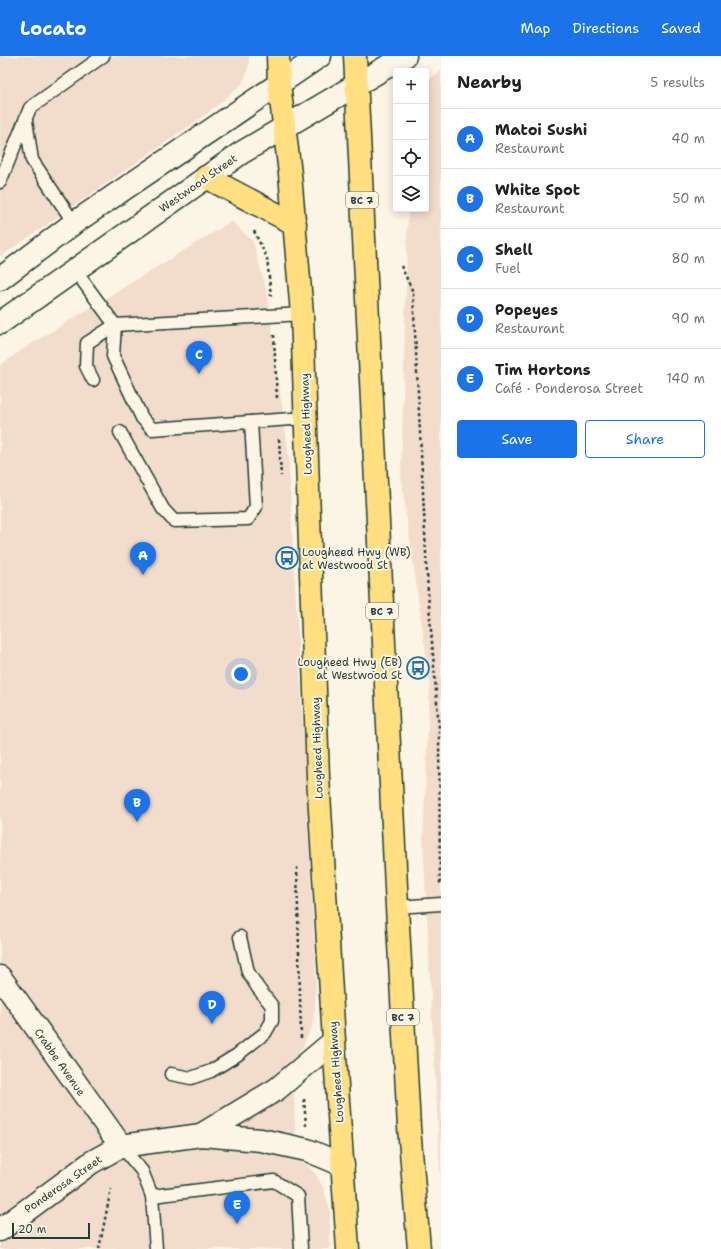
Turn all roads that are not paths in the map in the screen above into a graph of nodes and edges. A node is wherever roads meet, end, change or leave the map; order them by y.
1 (103, 56) edge
2 (278, 56) edge
3 (320, 56) edge
4 (354, 56) edge
5 (405, 56) edge
6 (90, 60) edge
7 (279, 84) junction
8 (357, 86) junction
9 (26, 120) junction
10 (284, 127) junction
11 (206, 177) junction
12 (0, 182) edge
13 (74, 223) junction
14 (295, 224) junction
15 (74, 269) junction
16 (0, 278) edge
17 (302, 314) junction
18 (0, 323) edge
19 (115, 325) junction
20 (93, 380) dead end
21 (306, 418) junction
22 (251, 422) junction
23 (120, 432) dead end
24 (441, 904) edge
25 (397, 907) junction
26 (240, 937) dead end
27 (0, 977) edge
28 (334, 1041) junction
29 (171, 1074) dead end
30 (201, 1135) junction
31 (121, 1146) junction
32 (342, 1165) junction
33 (152, 1196) junction
34 (0, 1230) edge
35 (156, 1249) edge
36 (301, 1249) edge
37 (348, 1249) edge
38 (419, 1249) edge

1 - 6 lane
2 - 7 main road, Lougheed Highway
3 - 7 main road
4 - 8 main road, BC 7
5 - 8 main road, Westwood Street
6 - 9 lane
7 - 10 main road, Lougheed Highway
7 - 13 main road
8 - 10 main road, Westwood Street
8 - 25 main road, BC 7
9 - 12 lane
9 - 13 lane
10 - 11 main road, Westwood Street
10 - 14 main road, Lougheed Highway
11 - 14 main road
11 - 15 main road, Westwood Street
13 - 16 main road
14 - 17 main road, Lougheed Highway
15 - 18 main road, Westwood Street
15 - 19 lane
17 - 19 lane
17 - 21 main road, Lougheed Highway
19 - 20 lane
19 - 22 lane
21 - 22 lane
21 - 28 main road, Lougheed Highway
22 - 23 lane
24 - 25 lane
25 - 38 main road, BC 7
26 - 29 lane
27 - 31 main road, Crabbe Avenue
28 - 30 main road, Ponderosa Street
28 - 32 main road, Lougheed Highway
30 - 31 main road, Ponderosa Street
30 - 32 main road, Ponderosa Street
31 - 33 lane
31 - 34 main road, Ponderosa Street
32 - 37 main road, Lougheed Highway
33 - 35 lane
33 - 36 lane

